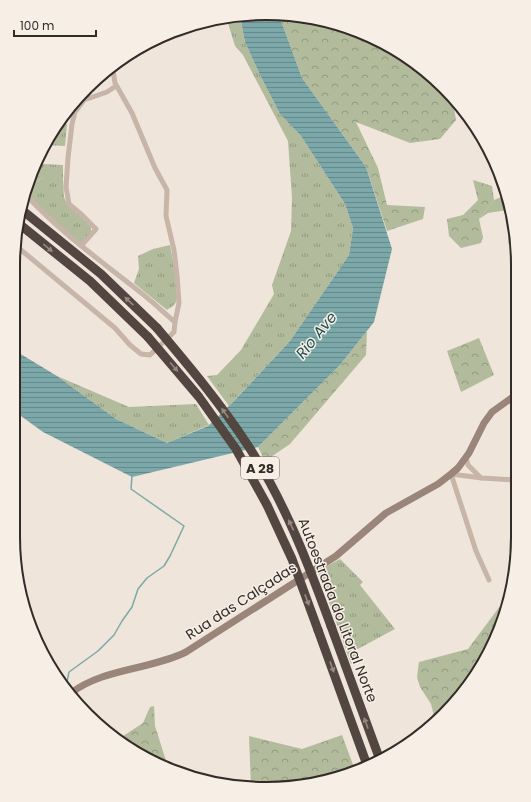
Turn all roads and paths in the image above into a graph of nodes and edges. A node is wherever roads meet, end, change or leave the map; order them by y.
1 (113, 73) edge
2 (116, 86) junction
3 (85, 100) edge
4 (82, 103) edge
5 (29, 198) edge
6 (26, 213) edge
7 (23, 227) edge
8 (82, 246) junction
9 (21, 250) edge
10 (175, 322) junction
11 (511, 398) edge
12 (466, 457) junction
13 (451, 474) junction
14 (482, 478) junction
15 (511, 480) edge
16 (489, 580) dead end
17 (75, 690) edge
18 (378, 755) edge
19 (365, 760) edge

1 - 2 street
2 - 3 street
2 - 10 street
4 - 8 street
5 - 8 street
18 -> 6 highway, Autoestrada do Litoral Norte / A 28, bridge
7 -> 19 highway, Autoestrada do Litoral Norte / A 28, bridge
8 - 10 street
9 - 10 street
11 - 12 main road, Rua das Calçadas
12 - 13 main road, Rua das Calçadas
12 - 14 street
13 - 14 street
13 - 16 street
13 - 17 main road, Rua das Calçadas
14 - 15 street

